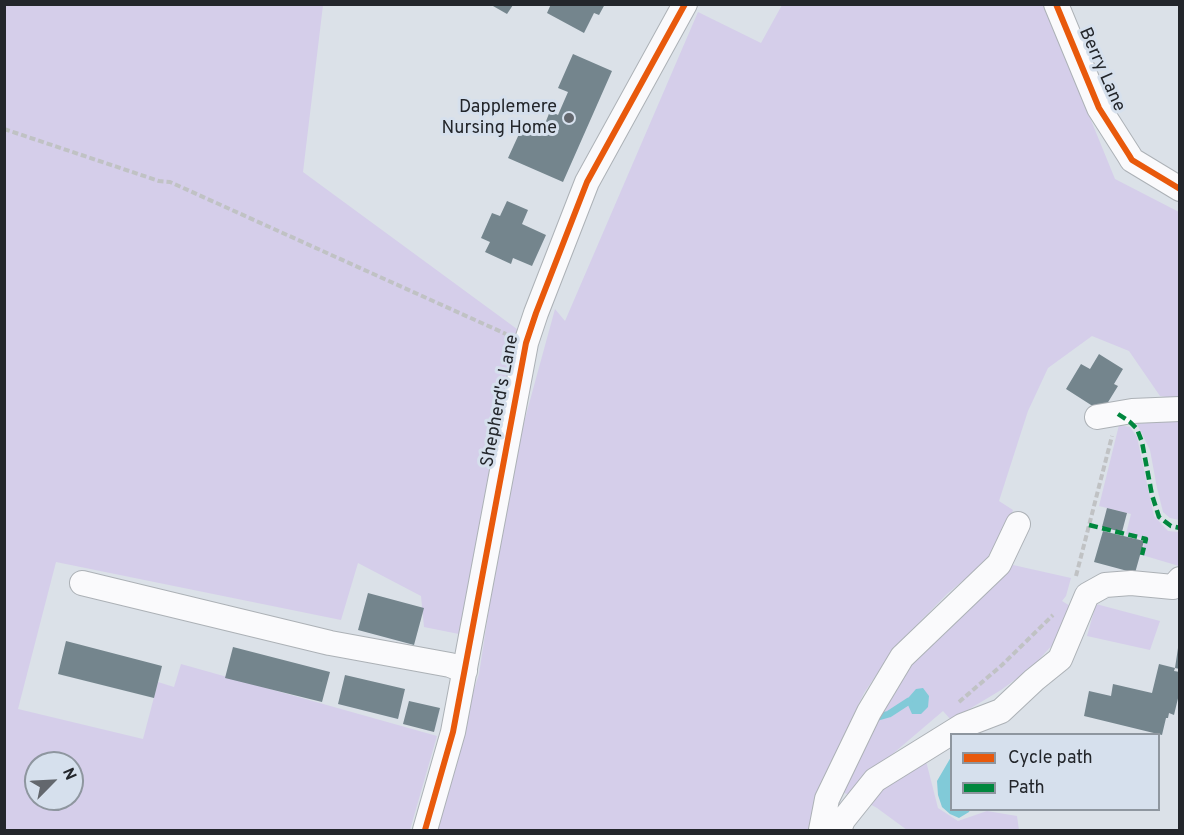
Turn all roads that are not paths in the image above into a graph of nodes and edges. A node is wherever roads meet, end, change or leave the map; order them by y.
1 (686, 4) edge
2 (1056, 4) edge
3 (1179, 189) edge
4 (1179, 409) edge
5 (1107, 416) road end
6 (1018, 524) dead end
7 (1179, 579) edge
8 (82, 583) dead end
9 (465, 671) junction
10 (950, 733) edge
11 (951, 733) edge
12 (425, 831) edge
13 (821, 831) edge
14 (839, 831) edge

1 - 9 street, Shepherd's Lane
2 - 3 street, Berry Lane
4 - 5 street
6 - 13 street
7 - 11 street
8 - 9 street
9 - 12 street, Shepherd's Lane
10 - 14 street

